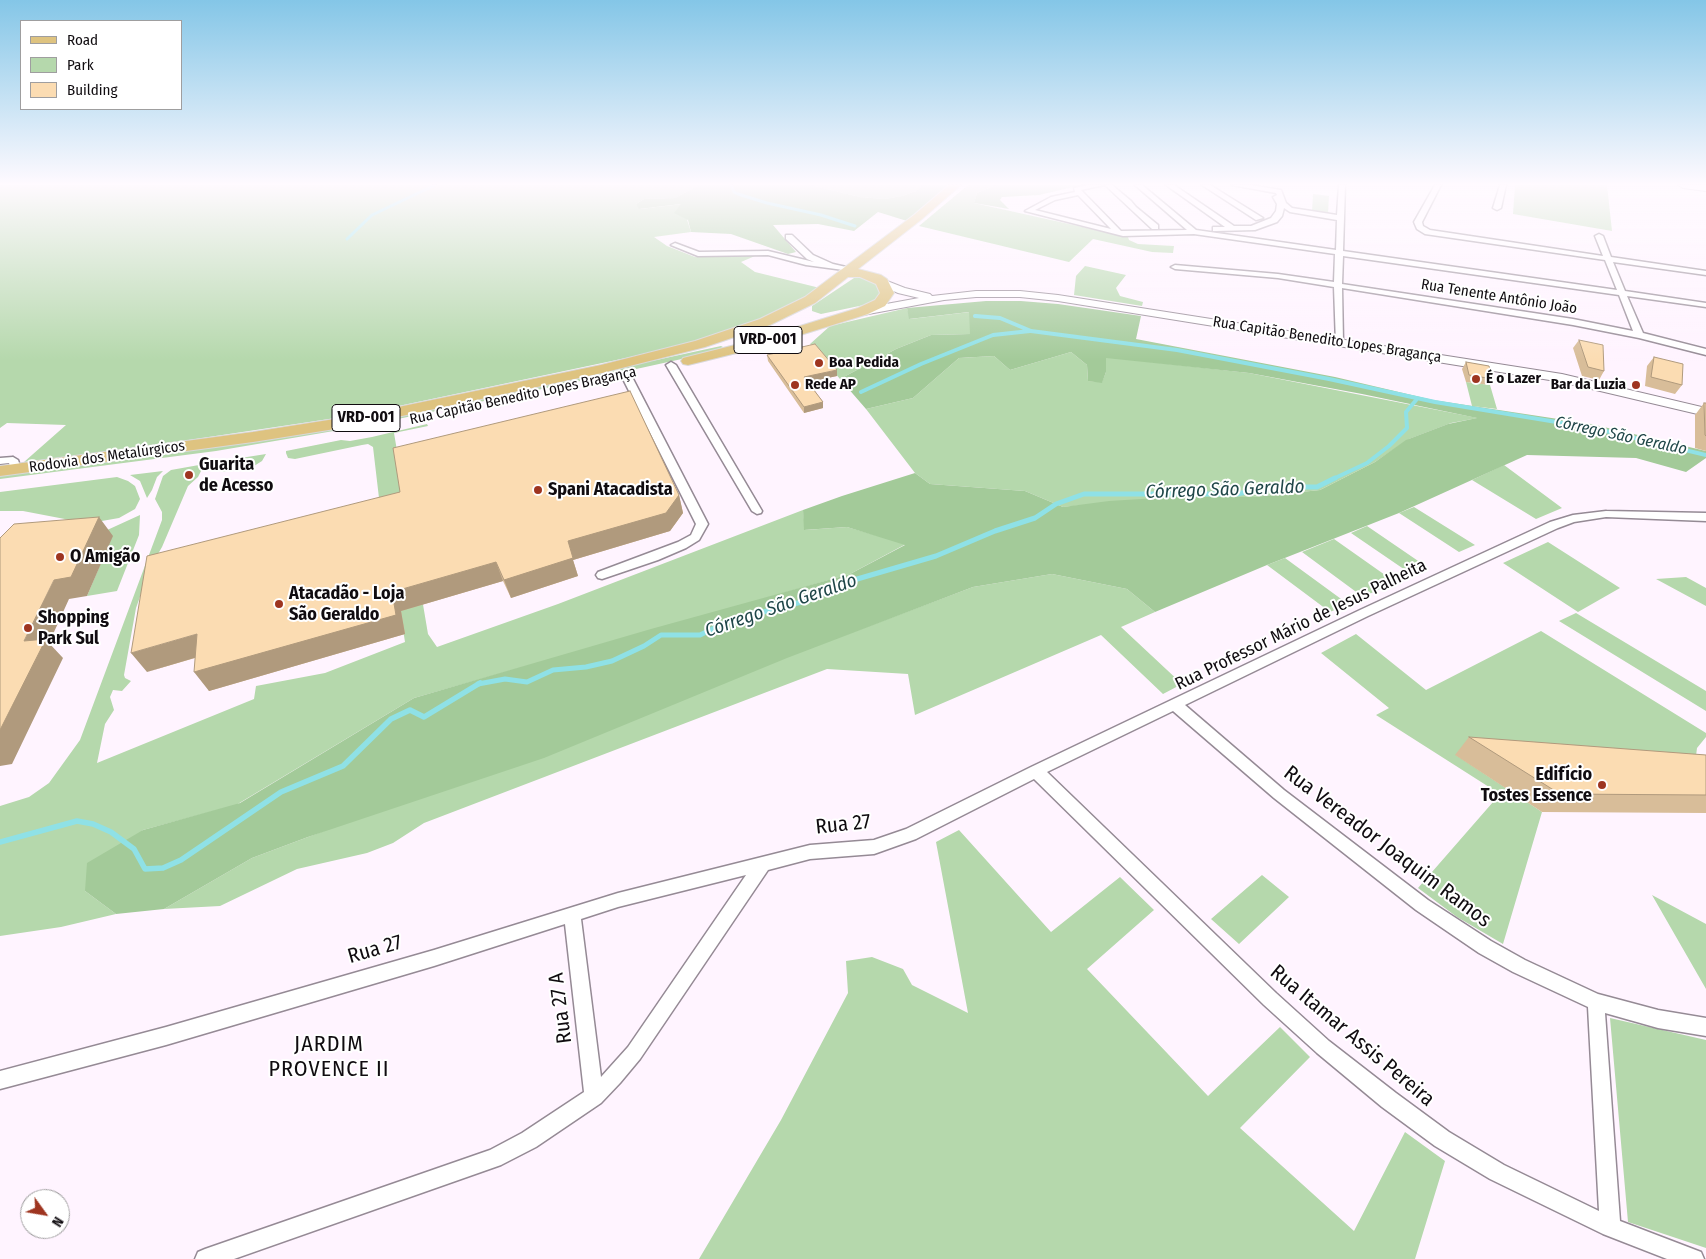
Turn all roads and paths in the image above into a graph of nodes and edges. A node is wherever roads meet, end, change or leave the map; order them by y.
1 (796, 244) edge
2 (884, 244) edge
3 (891, 244) edge
4 (1279, 244) edge
5 (1339, 244) edge
6 (1505, 244) edge
7 (1601, 244) edge
8 (676, 245) dead end
9 (1339, 252) junction
10 (1608, 259) junction
11 (831, 266) junction
12 (1175, 267) dead end
13 (849, 271) junction
14 (1706, 274) edge
15 (880, 280) junction
16 (1338, 285) junction
17 (1621, 293) junction
18 (944, 297) junction
19 (1706, 306) edge
20 (863, 311) junction
21 (1639, 335) junction
22 (1339, 342) junction
23 (1705, 348) edge
24 (671, 365) junction
25 (626, 374) junction
26 (1706, 412) edge
27 (0, 461) edge
28 (16, 469) junction
29 (0, 471) edge
30 (0, 484) edge
31 (757, 511) dead end
32 (1706, 517) edge
33 (602, 575) dead end
34 (1175, 705) junction
35 (1036, 771) junction
36 (926, 826) joint
37 (763, 864) junction
38 (572, 914) junction
39 (1596, 1002) junction
40 (1706, 1028) edge
41 (0, 1080) edge
42 (594, 1096) junction
43 (1610, 1227) junction
44 (205, 1259) edge
45 (1694, 1259) edge

1 - 11 street
2 - 13 main road, Rodovia dos Metalúrgicos
3 - 15 main road, VRD-001
4 - 9 street
5 - 9 street
6 - 10 street
7 - 10 street
8 - 11 street
9 - 16 street
9 - 17 street
10 - 14 street
10 - 17 street
11 - 13 street
12 - 16 street, Rua Tenente Antônio João
13 - 15 main road
13 - 28 main road, Rodovia dos Metalúrgicos / VRD-001
15 - 18 main road, Rua Capitão Benedito Lopes Bragança
15 - 20 main road, Rua Capitão Benedito Lopes Bragança / VRD-001
16 - 21 street, Rua Tenente Antônio João
16 - 22 street
17 - 19 street
17 - 21 street
18 - 20 main road, Rua Capitão Benedito Lopes Bragança
18 - 22 main road, Rua Capitão Benedito Lopes Bragança
20 - 24 main road, Rua Capitão Benedito Lopes Bragança / VRD-001
21 - 23 street, Rua Tenente Antônio João
22 - 26 main road, Rua Capitão Benedito Lopes Bragança
24 - 25 main road, Rua Capitão Benedito Lopes Bragança / VRD-001
24 - 31 street
25 - 30 main road, Rua Capitão Benedito Lopes Bragança / VRD-001
25 - 33 street
27 - 28 street
28 - 29 main road, Rodovia dos Metalúrgicos / VRD-001
32 - 34 street, Rua Professor Mário de Jesus Palheita
34 - 35 street, Rua Professor Mário de Jesus Palheita
34 - 39 street, Rua Vereador Joaquim Ramos
35 - 36 street, Rua Professor Mário de Jesus Palheita
35 - 43 street, Rua Itamar Assis Pereira
36 - 37 street, Rua 27
37 - 38 street, Rua 27
37 - 42 street
38 - 41 street, Rua 27
38 - 42 street, Rua 27 A
39 - 40 street, Rua Vereador Joaquim Ramos
39 - 43 street
42 - 44 street
43 - 45 street, Rua Itamar Assis Pereira

